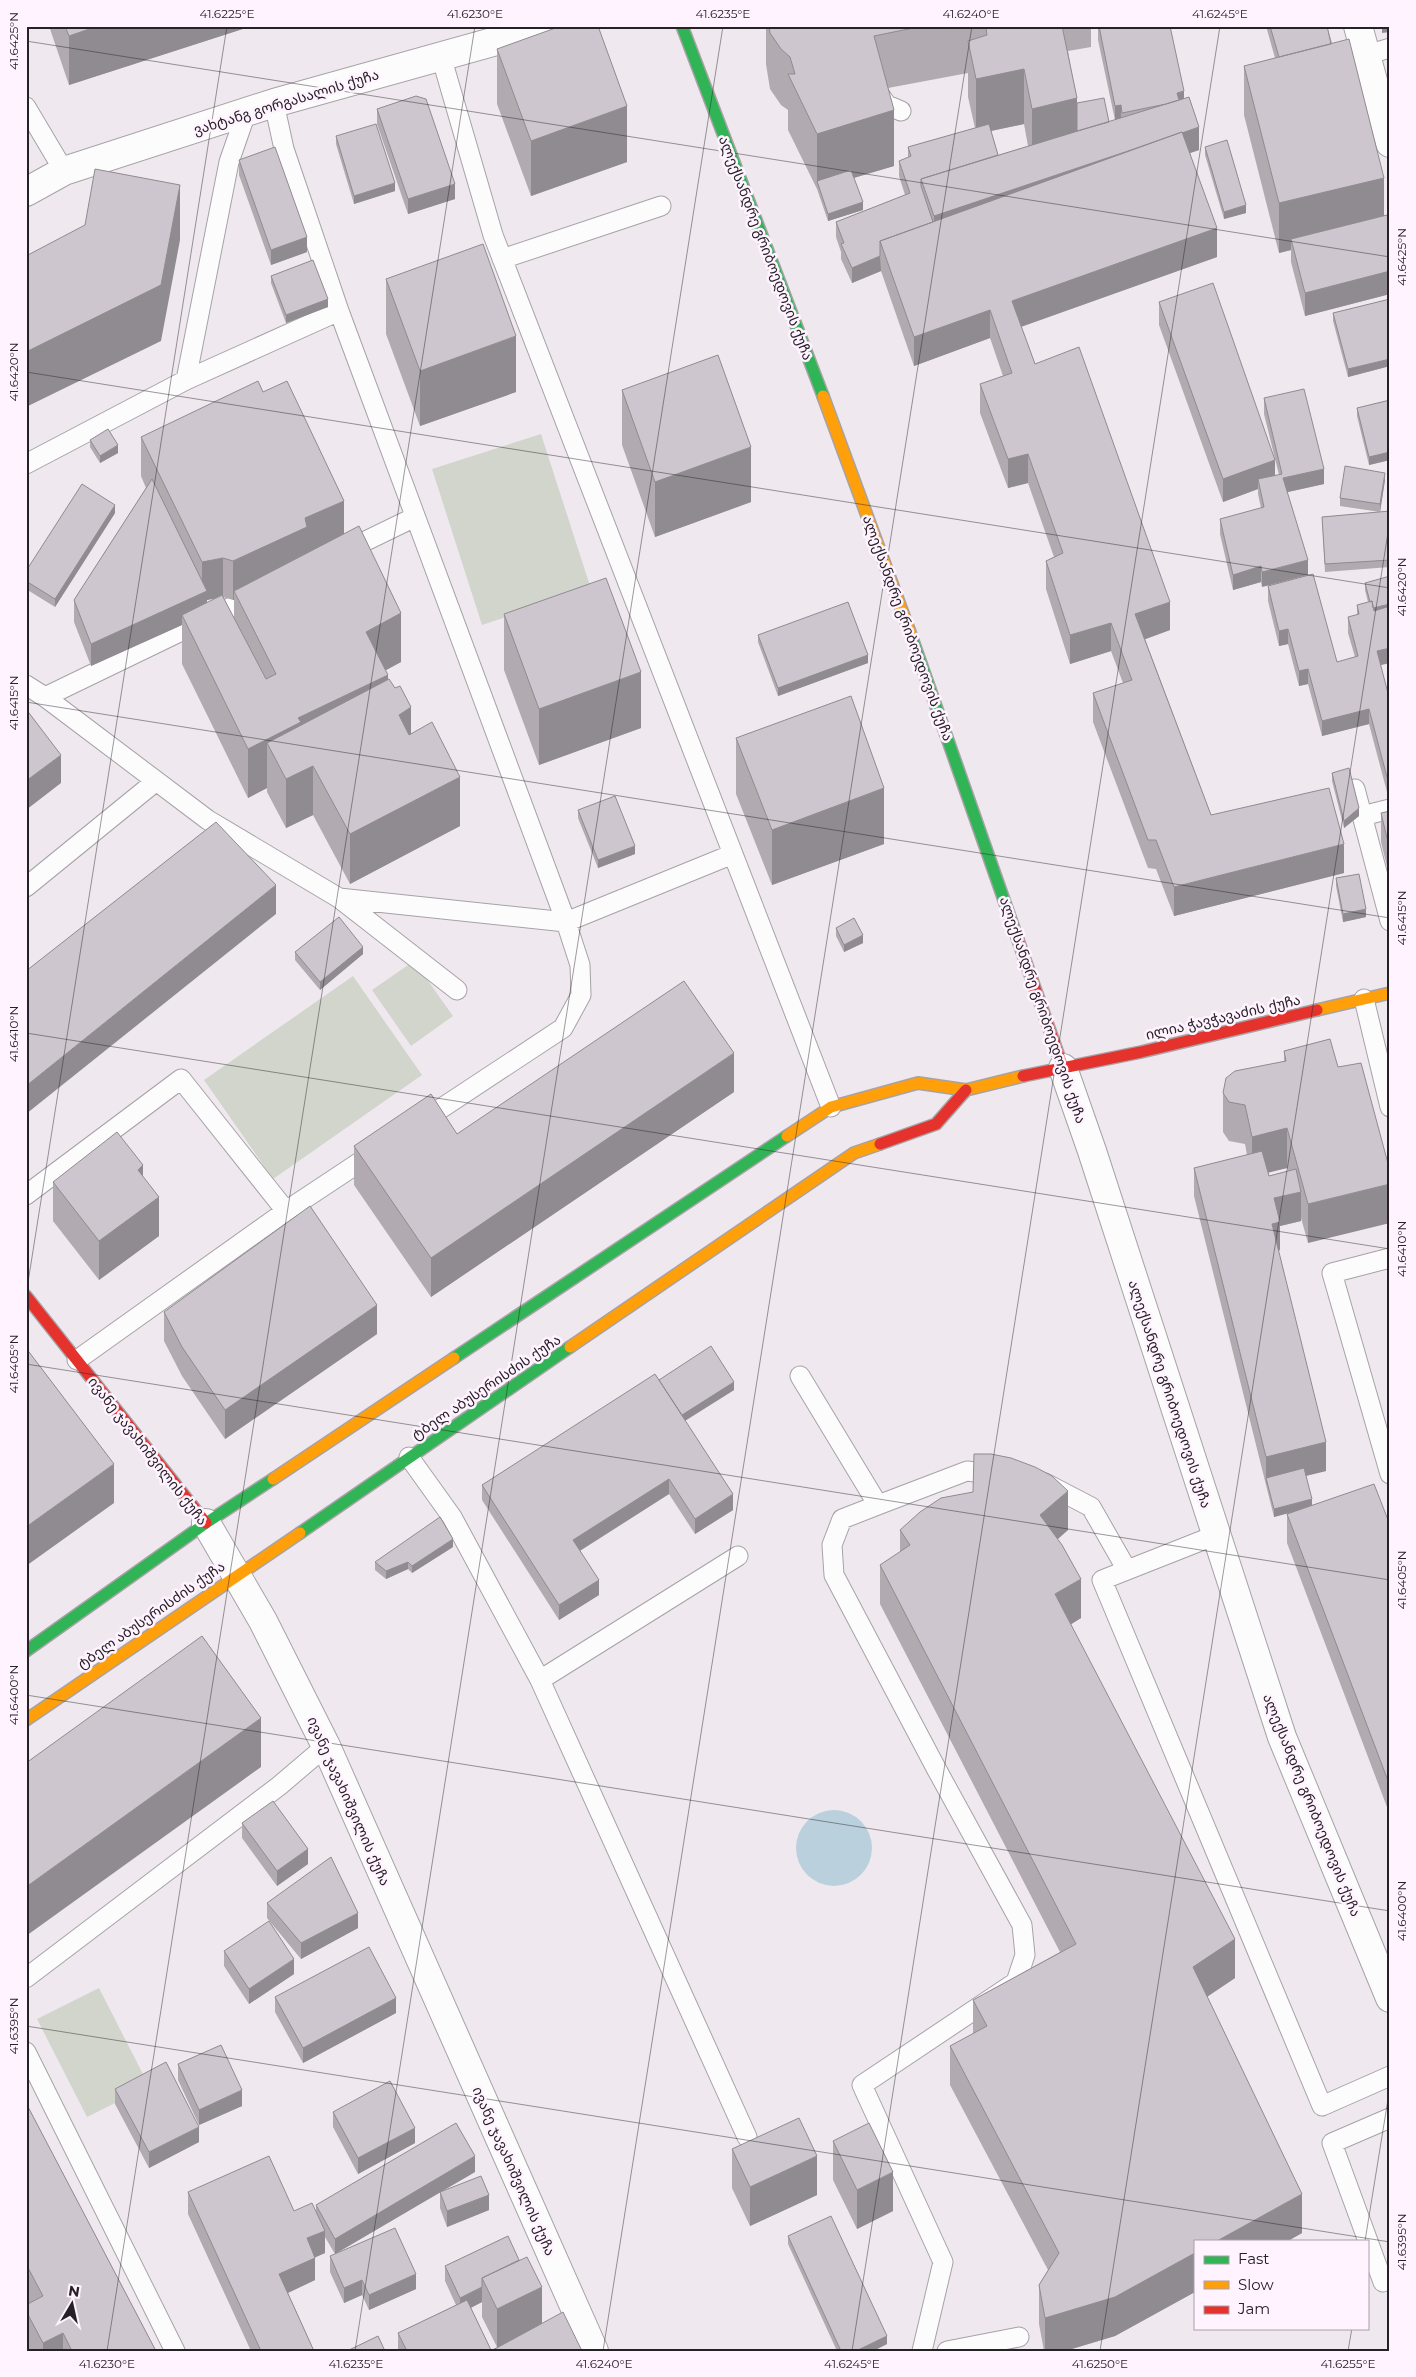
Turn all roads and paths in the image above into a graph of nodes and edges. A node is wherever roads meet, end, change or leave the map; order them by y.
1 (550, 26) edge
2 (682, 26) edge
3 (1358, 26) edge
4 (1378, 52) edge
5 (441, 56) junction
6 (877, 91) edge
7 (274, 102) junction
8 (26, 107) edge
9 (901, 111) dead end
10 (246, 113) junction
11 (1390, 143) edge
12 (64, 171) junction
13 (26, 192) edge
14 (661, 206) dead end
15 (502, 259) junction
16 (339, 311) junction
17 (186, 380) junction
18 (26, 464) edge
19 (415, 517) junction
20 (327, 560) edge
21 (274, 586) edge
22 (26, 685) edge
23 (46, 697) junction
24 (155, 782) junction
25 (1355, 789) edge
26 (1390, 808) edge
27 (1362, 816) junction
28 (733, 854) junction
29 (26, 887) edge
30 (339, 898) junction
31 (1390, 921) edge
32 (566, 922) junction
33 (457, 990) dead end
34 (1390, 993) edge
35 (1364, 999) junction
36 (1063, 1068) junction
37 (966, 1090) junction
38 (831, 1107) junction
39 (1390, 1108) edge
40 (404, 1133) edge
41 (388, 1143) edge
42 (26, 1194) edge
43 (286, 1211) junction
44 (1390, 1258) edge
45 (26, 1296) edge
46 (76, 1360) junction
47 (800, 1376) dead end
48 (410, 1457) junction
49 (1390, 1474) edge
50 (878, 1505) junction
51 (206, 1523) junction
52 (1216, 1535) junction
53 (738, 1556) dead end
54 (1127, 1570) junction
55 (237, 1574) junction
56 (26, 1651) edge
57 (540, 1680) junction
58 (26, 1720) edge
59 (326, 1746) junction
60 (26, 1978) edge
61 (1390, 1998) edge
62 (26, 2052) edge
63 (1390, 2076) edge
64 (1390, 2118) edge
65 (747, 2136) dead end
66 (1368, 2240) edge
67 (1368, 2241) edge
68 (1383, 2282) dead end
69 (1019, 2336) dead end
70 (175, 2351) edge
71 (594, 2351) edge
72 (922, 2351) edge
73 (947, 2351) edge

1 - 5 street, ვახტანგ გორგასალის ქუჩა
2 - 36 main road, ალექსანდრე გრიბოედოვის ქუჩა
3 - 4 street
4 - 11 street
5 - 7 street, ვახტანგ გორგასალის ქუჩა
5 - 15 lane
6 - 9 lane
7 - 10 street, ვახტანგ გორგასალის ქუჩა
7 - 16 lane
8 - 12 lane
10 - 12 street, ვახტანგ გორგასალის ქუჩა
10 - 17 lane
12 - 13 street, ვახტანგ გორგასალის ქუჩა
14 - 15 lane
15 - 28 lane
16 - 17 lane
16 - 19 lane
17 - 18 lane
19 - 20 lane
19 - 32 lane
21 - 23 lane
22 - 23 lane
23 - 24 lane
24 - 29 lane
24 - 30 lane
25 - 27 lane
26 - 27 lane
27 - 31 lane
28 - 32 lane
28 - 38 lane
30 - 32 lane
30 - 33 lane
32 - 40 lane
34 - 35 main road, ილია ჭავჭავაძის ქუჩა
35 - 36 main road, ილია ჭავჭავაძის ქუჩა
35 - 39 lane
36 - 37 main road
36 - 52 street, ალექსანდრე გრიბოედოვის ქუჩა
37 - 38 main road
37 - 48 main road, ტბელ აბუსერისძის ქუჩა
38 - 51 main road
41 - 43 lane
42 - 43 lane
43 - 46 lane
44 - 49 lane
45 - 46 main road, ივანე ჯავახიშვილის ქუჩა
46 - 51 main road, ივანე ჯავახიშვილის ქუჩა
47 - 50 lane
48 - 55 main road, ტბელ აბუსერისძის ქუჩა
48 - 57 lane
50 - 54 lane
50 - 72 lane
51 - 55 street, ივანე ჯავახიშვილის ქუჩა
51 - 56 main road
52 - 54 lane
52 - 61 street, ალექსანდრე გრიბოედოვის ქუჩა
53 - 57 lane
54 - 63 lane
55 - 58 main road, ტბელ აბუსერისძის ქუჩა
55 - 59 street, ივანე ჯავახიშვილის ქუჩა
57 - 65 lane
59 - 60 lane
59 - 71 street, ივანე ჯავახიშვილის ქუჩა
62 - 70 lane
64 - 66 lane
67 - 68 lane
69 - 73 lane

